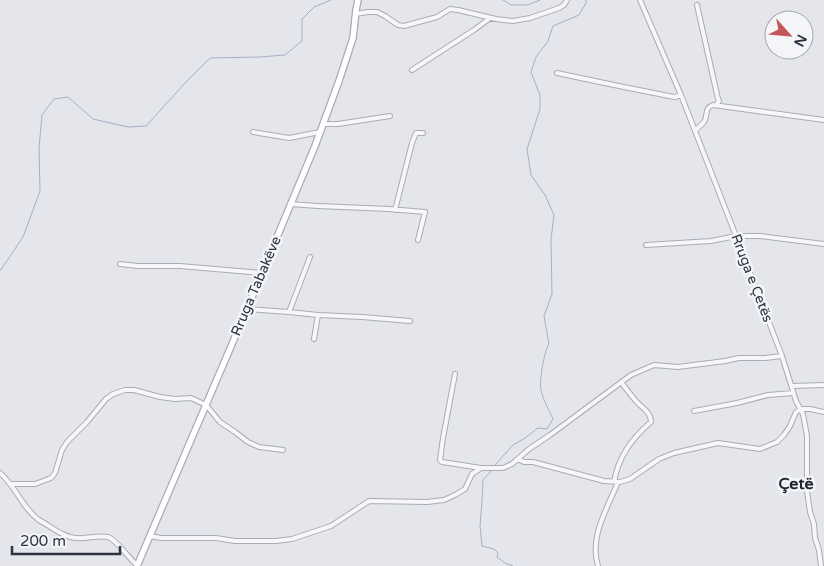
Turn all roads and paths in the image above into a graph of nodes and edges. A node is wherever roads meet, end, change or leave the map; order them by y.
1 (358, 0) edge
2 (567, 0) edge
3 (640, 0) edge
4 (696, 5) dead end
5 (356, 14) junction
6 (490, 18) junction
7 (412, 70) dead end
8 (557, 73) dead end
9 (681, 95) junction
10 (716, 105) junction
11 (390, 116) dead end
12 (824, 120) edge
13 (323, 124) junction
14 (695, 131) junction
15 (253, 132) dead end
16 (320, 132) junction
17 (423, 133) dead end
18 (290, 204) junction
19 (395, 210) junction
20 (736, 236) junction
21 (418, 240) dead end
22 (824, 244) edge
23 (646, 245) dead end
24 (310, 257) dead end
25 (120, 264) dead end
26 (262, 273) junction
27 (247, 309) junction
28 (289, 312) junction
29 (318, 315) junction
30 (410, 321) dead end
31 (314, 339) dead end
32 (782, 356) junction
33 (455, 374) dead end
34 (621, 382) junction
35 (824, 384) edge
36 (792, 386) junction
37 (793, 393) junction
38 (206, 405) junction
39 (801, 409) junction
40 (694, 411) dead end
41 (824, 412) edge
42 (283, 450) dead end
43 (518, 459) junction
44 (481, 468) junction
45 (0, 473) edge
46 (616, 482) junction
47 (11, 484) junction
48 (150, 536) junction
49 (138, 566) edge
50 (598, 566) edge
51 (821, 566) edge

1 - 5 street, Rruga Tabakëve
2 - 6 street
3 - 9 street, Rruga e Çetës
4 - 10 street
5 - 6 street
5 - 13 street, Rruga Tabakëve
6 - 7 street
8 - 9 street
9 - 14 street, Rruga e Çetës
10 - 12 street
10 - 14 street
11 - 13 street
13 - 16 street, Rruga Tabakëve
14 - 20 street, Rruga e Çetës
15 - 16 street
16 - 18 street, Rruga Tabakëve
17 - 19 street
18 - 19 street
18 - 26 street, Rruga Tabakëve
19 - 21 street
20 - 22 street
20 - 23 street
20 - 32 street, Rruga e Çetës
24 - 28 street
25 - 26 street
26 - 27 street, Rruga Tabakëve
27 - 28 street
27 - 38 street, Rruga Tabakëve
28 - 29 street
29 - 30 street
29 - 31 street
32 - 34 street
32 - 36 street, Rruga e Çetës
33 - 44 street
34 - 43 street
34 - 46 street
35 - 36 street
36 - 37 street, Rruga e Çetës
37 - 39 street, Rruga e Çetës
37 - 40 street
38 - 42 street
38 - 47 street
38 - 48 street, Rruga Tabakëve
39 - 41 street
39 - 46 street
39 - 51 street, Rruga e Çetës
43 - 44 street
43 - 46 street
44 - 48 street
45 - 47 street
46 - 50 street
47 - 49 street
48 - 49 street, Rruga Tabakëve

